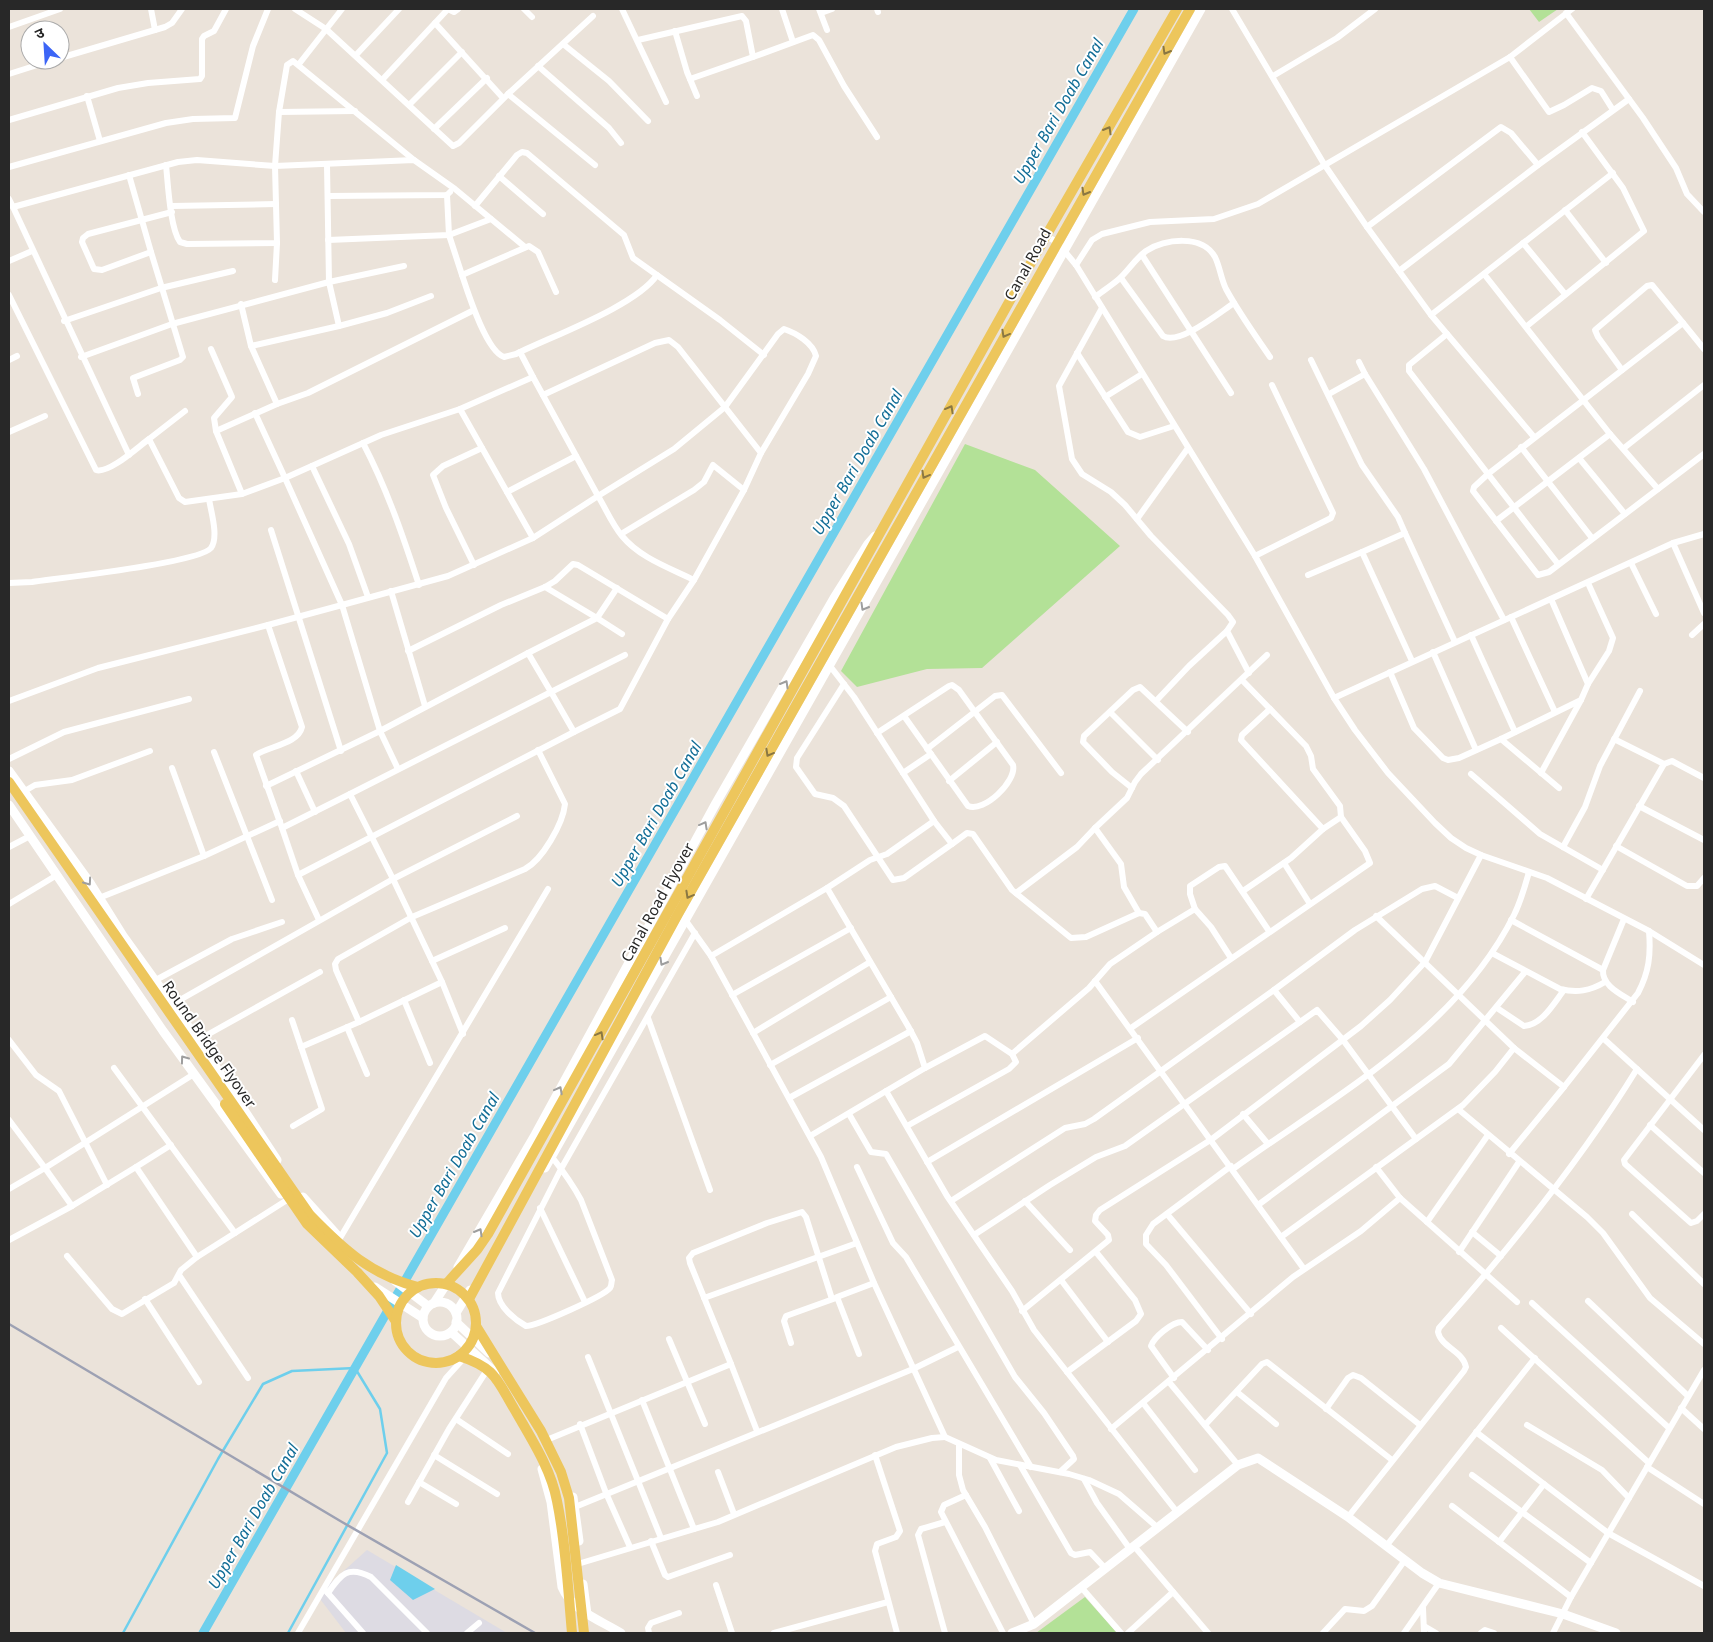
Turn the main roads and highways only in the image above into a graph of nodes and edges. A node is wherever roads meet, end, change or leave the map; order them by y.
1 (1177, 9) edge
2 (1190, 9) edge
3 (888, 531) junction
4 (814, 663) junction
5 (9, 782) edge
6 (9, 789) edge
7 (113, 936) junction
8 (446, 1284) junction
9 (418, 1287) junction
10 (468, 1299) junction
11 (395, 1320) junction
12 (476, 1326) junction
13 (459, 1356) junction
14 (572, 1633) edge
15 (584, 1633) edge

3 -> 1 main road, Canal Road
2 -> 3 main road, Canal Road
3 - 4 main road, Canal Road Flyover
8 -> 4 main road, Canal Road Flyover
4 -> 10 main road, Canal Road Flyover
5 - 7 main road, Round Bridge Flyover
6 - 7 main road, Round Bridge Flyover
7 - 9 main road, Round Bridge Flyover
7 - 11 main road, Round Bridge Flyover
8 - 9 main road, Round Bridge Flyover
8 - 10 main road
9 - 11 main road
10 - 12 main road
11 - 13 main road, Round Bridge Flyover
12 - 13 main road
12 - 15 main road
13 - 14 main road

